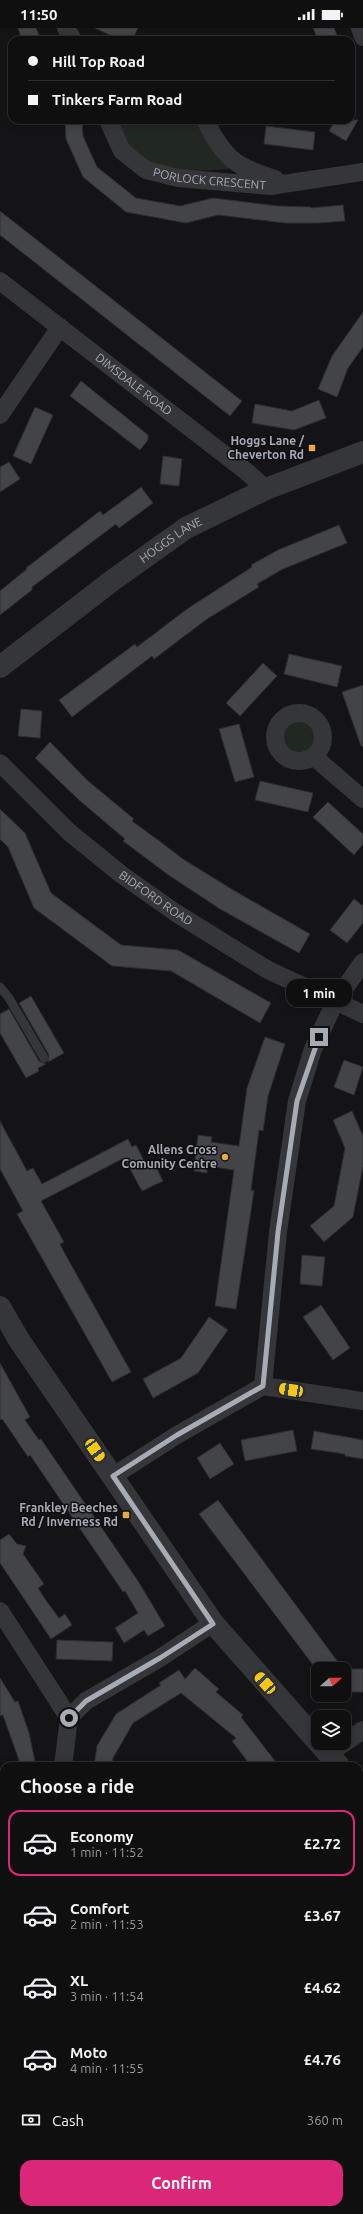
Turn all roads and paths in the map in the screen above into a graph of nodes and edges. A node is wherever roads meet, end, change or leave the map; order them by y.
1 (360, 28) edge
2 (363, 37) edge
3 (110, 124) edge
4 (207, 124) edge
5 (363, 172) edge
6 (289, 183) junction
7 (0, 281) edge
8 (60, 327) junction
9 (0, 415) edge
10 (363, 452) edge
11 (266, 489) junction
12 (0, 667) edge
13 (313, 756) dead end
14 (0, 763) edge
15 (363, 799) edge
16 (363, 962) edge
17 (0, 987) edge
18 (335, 1002) junction
19 (363, 1014) edge
20 (44, 1058) dead end
21 (0, 1307) edge
22 (263, 1386) junction
23 (363, 1401) edge
24 (113, 1476) junction
25 (0, 1611) edge
26 (213, 1624) junction
27 (69, 1718) junction
28 (363, 1730) edge
29 (326, 1751) edge
30 (64, 1762) edge

1 - 2 street
3 - 6 street, PORLOCK CRESCENT
4 - 6 street, PORLOCK CRESCENT
5 - 6 street, PORLOCK CRESCENT
7 - 8 street, DIMSDALE ROAD
8 - 9 street
8 - 11 street, DIMSDALE ROAD
10 - 11 street, HOGGS LANE
11 - 12 street, HOGGS LANE
13 - 15 street
14 - 18 street, BIDFORD ROAD
16 - 18 street
17 - 20 lane
18 - 19 street, BIDFORD ROAD
18 - 22 street
21 - 24 street
22 - 23 street
22 - 24 street
24 - 26 street
25 - 27 street
26 - 27 street
26 - 29 street
27 - 30 street
28 - 29 street

